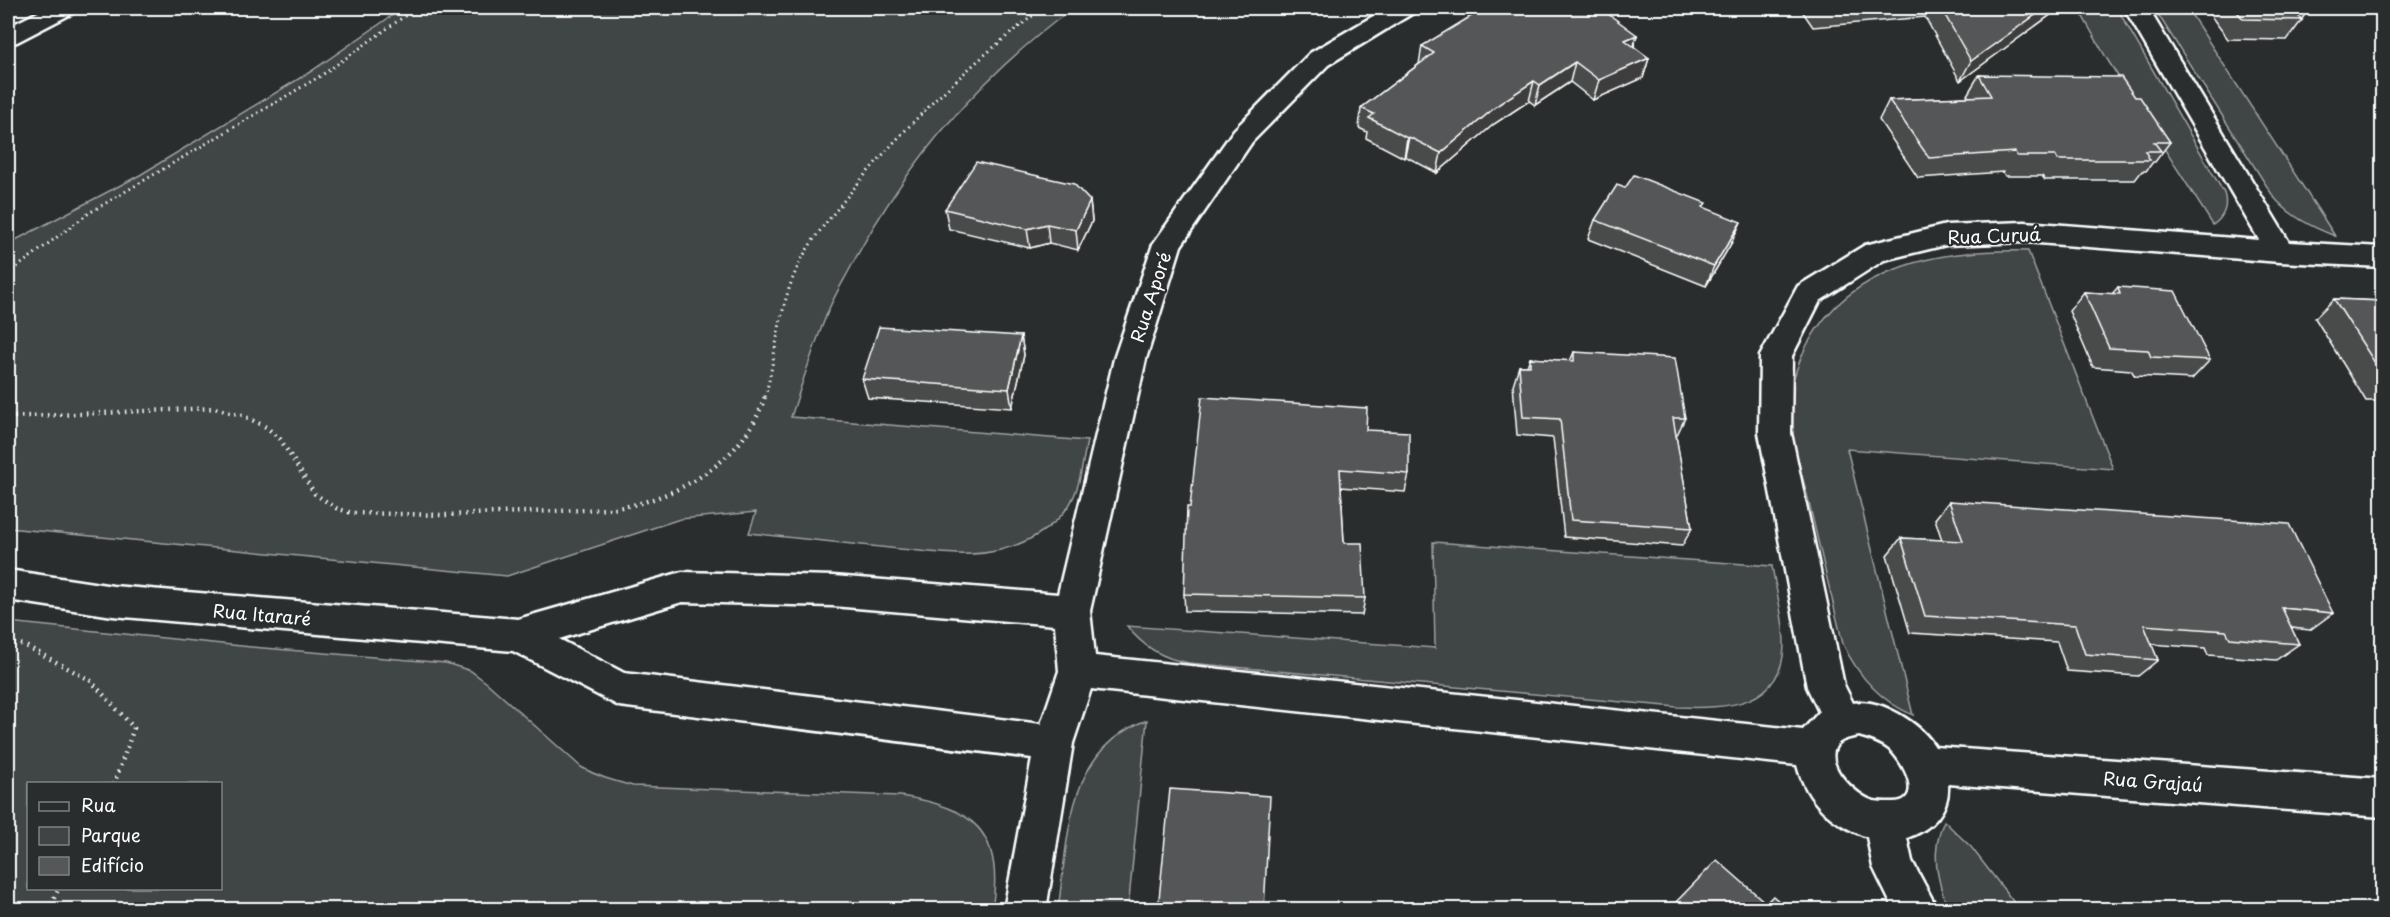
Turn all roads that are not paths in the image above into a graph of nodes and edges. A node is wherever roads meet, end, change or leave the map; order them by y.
1 (64, 8) edge
2 (1404, 8) edge
3 (2136, 8) edge
4 (8, 37) edge
5 (2280, 252) junction
6 (2382, 257) edge
7 (8, 585) edge
8 (1072, 611) junction
9 (518, 635) junction
10 (1078, 670) junction
11 (1842, 720) junction
12 (1054, 743) junction
13 (1814, 749) junction
14 (1924, 764) junction
15 (2382, 798) edge
16 (1884, 823) junction
17 (1025, 909) edge
18 (1917, 909) edge

1 - 4 street
2 - 8 street, Rua Aporé
3 - 5 street
5 - 6 street, Rua Curuá
5 - 11 street, Rua Curuá
7 - 9 street, Rua Itararé
8 - 9 street
8 - 10 street, Rua Aporé
9 - 12 street
10 - 12 street
10 - 13 street
11 - 13 street
11 - 14 street
12 - 17 street
13 - 16 street
14 - 15 street, Rua Grajaú
14 - 16 street
16 - 18 street

